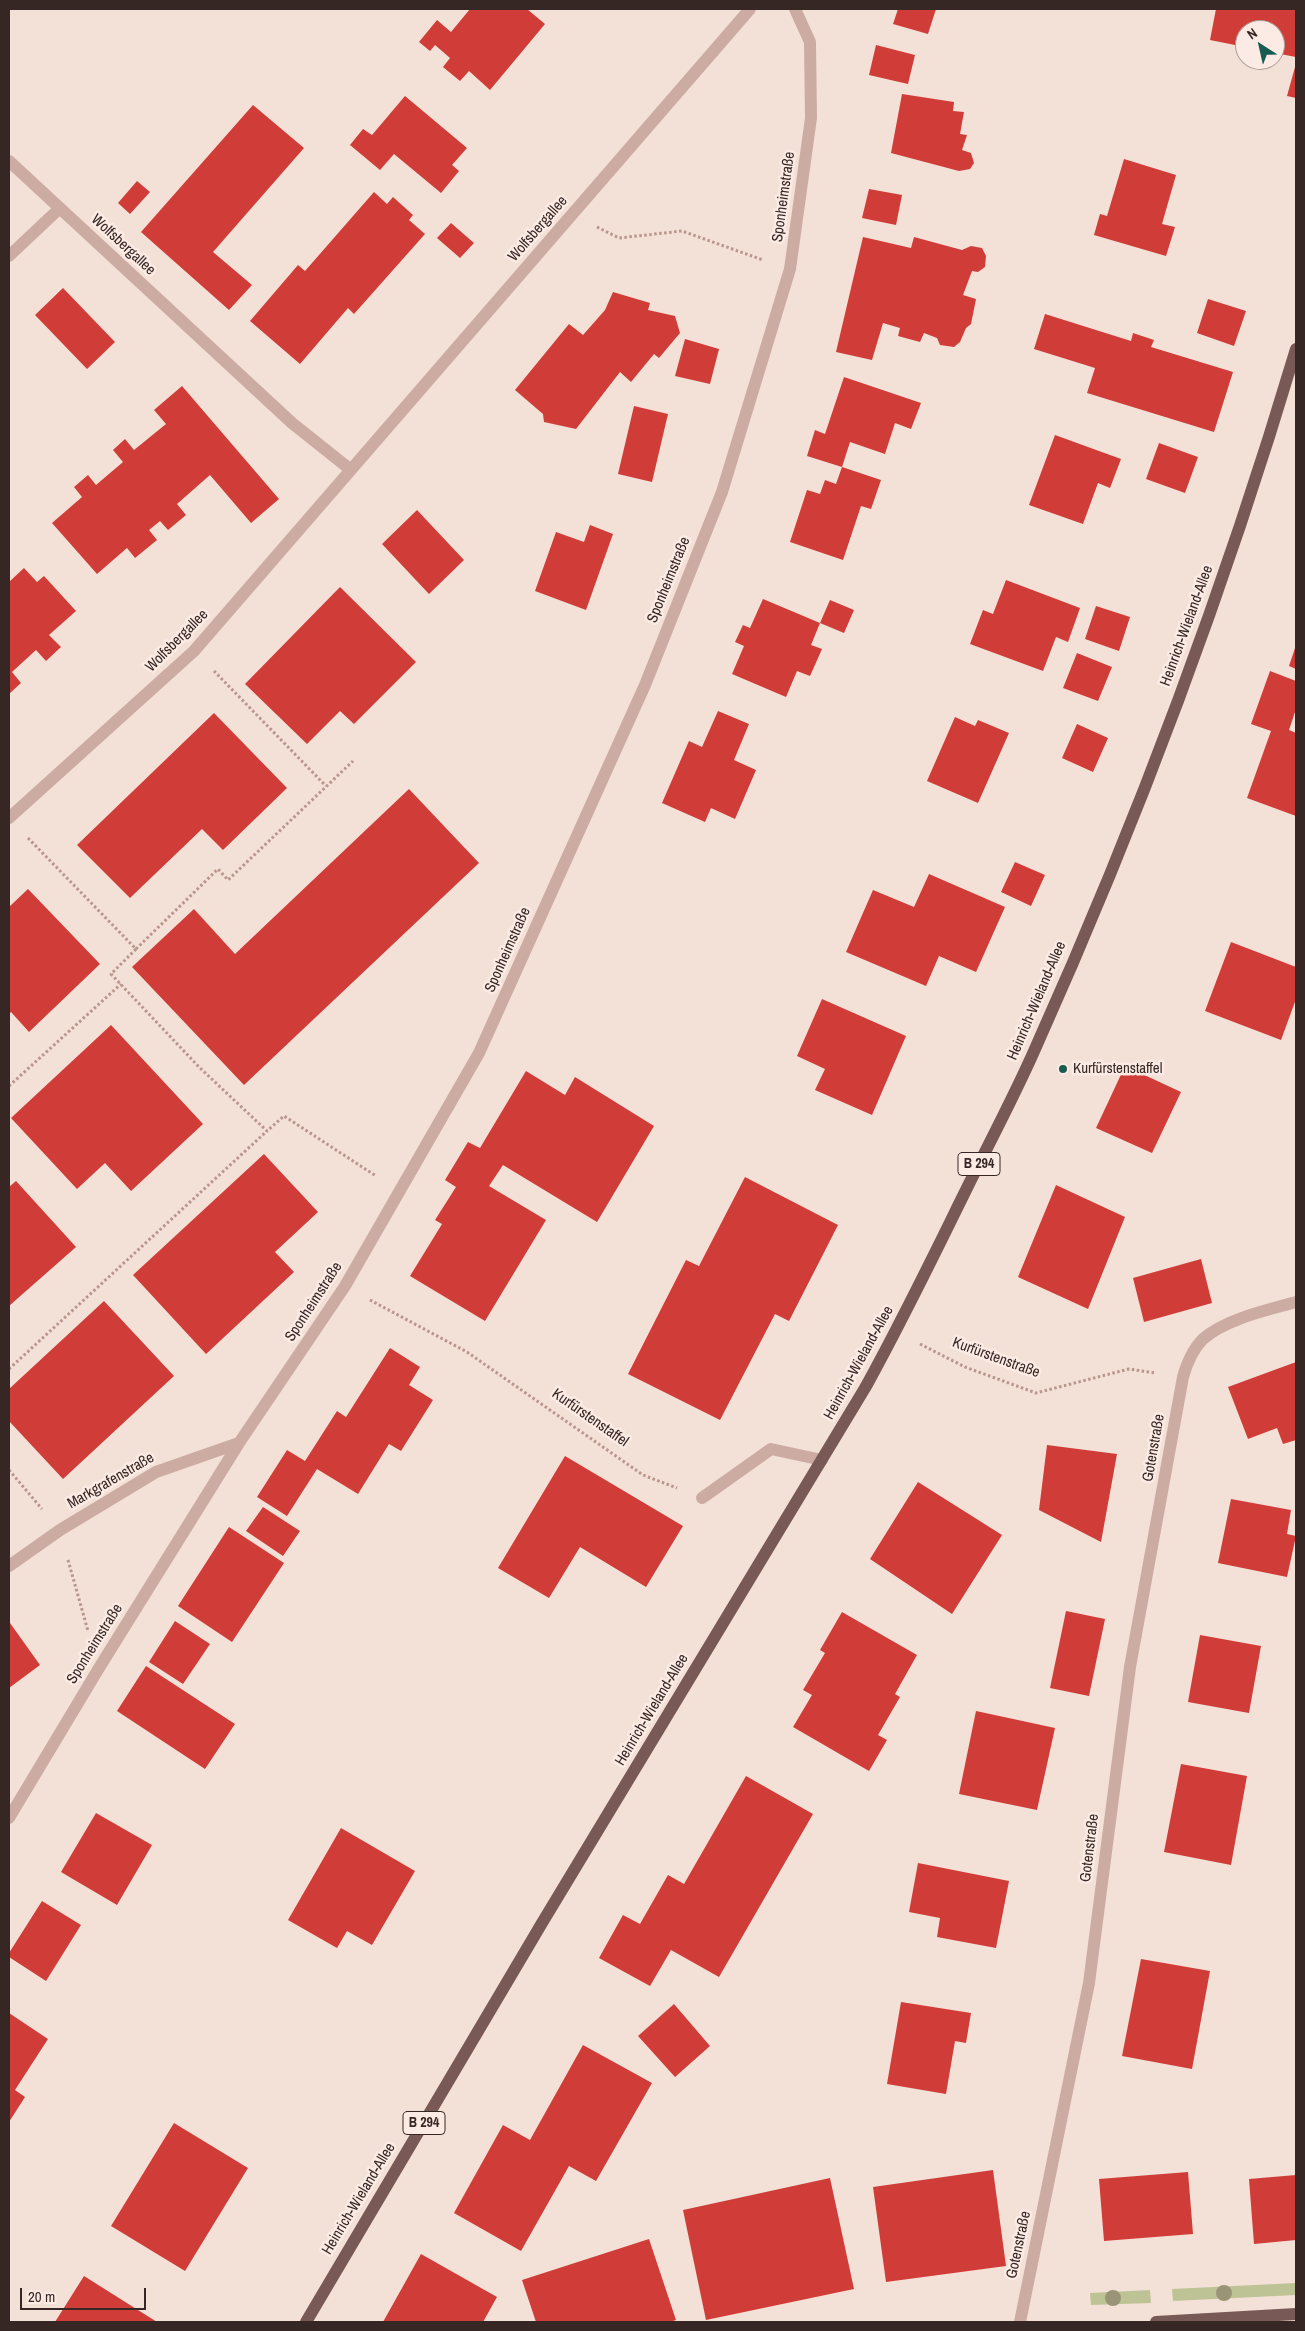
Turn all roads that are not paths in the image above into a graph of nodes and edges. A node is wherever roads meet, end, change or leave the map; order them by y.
1 (750, 9) edge
2 (795, 9) edge
3 (9, 161) edge
4 (60, 208) junction
5 (9, 256) edge
6 (1296, 349) edge
7 (351, 470) junction
8 (9, 818) edge
9 (1296, 1302) edge
10 (239, 1443) junction
11 (822, 1460) junction
12 (702, 1498) road end
13 (9, 1566) edge
14 (9, 1818) edge
15 (1296, 2314) edge
16 (1262, 2319) edge
17 (306, 2322) edge
18 (1020, 2322) edge
19 (1156, 2322) edge

1 - 7 street, Wolfsbergallee
2 - 10 street, Sponheimstraße
3 - 4 street, Wolfsbergallee
4 - 5 street
4 - 7 street, Wolfsbergallee
6 - 11 main road, Heinrich-Wieland-Allee / B 294
7 - 8 street, Wolfsbergallee
9 - 18 street, Gotenstraße
10 - 13 street, Markgrafenstraße
10 - 14 street, Sponheimstraße
11 - 12 street
11 - 17 main road, Heinrich-Wieland-Allee / B 294
15 - 16 main road
16 - 19 main road

